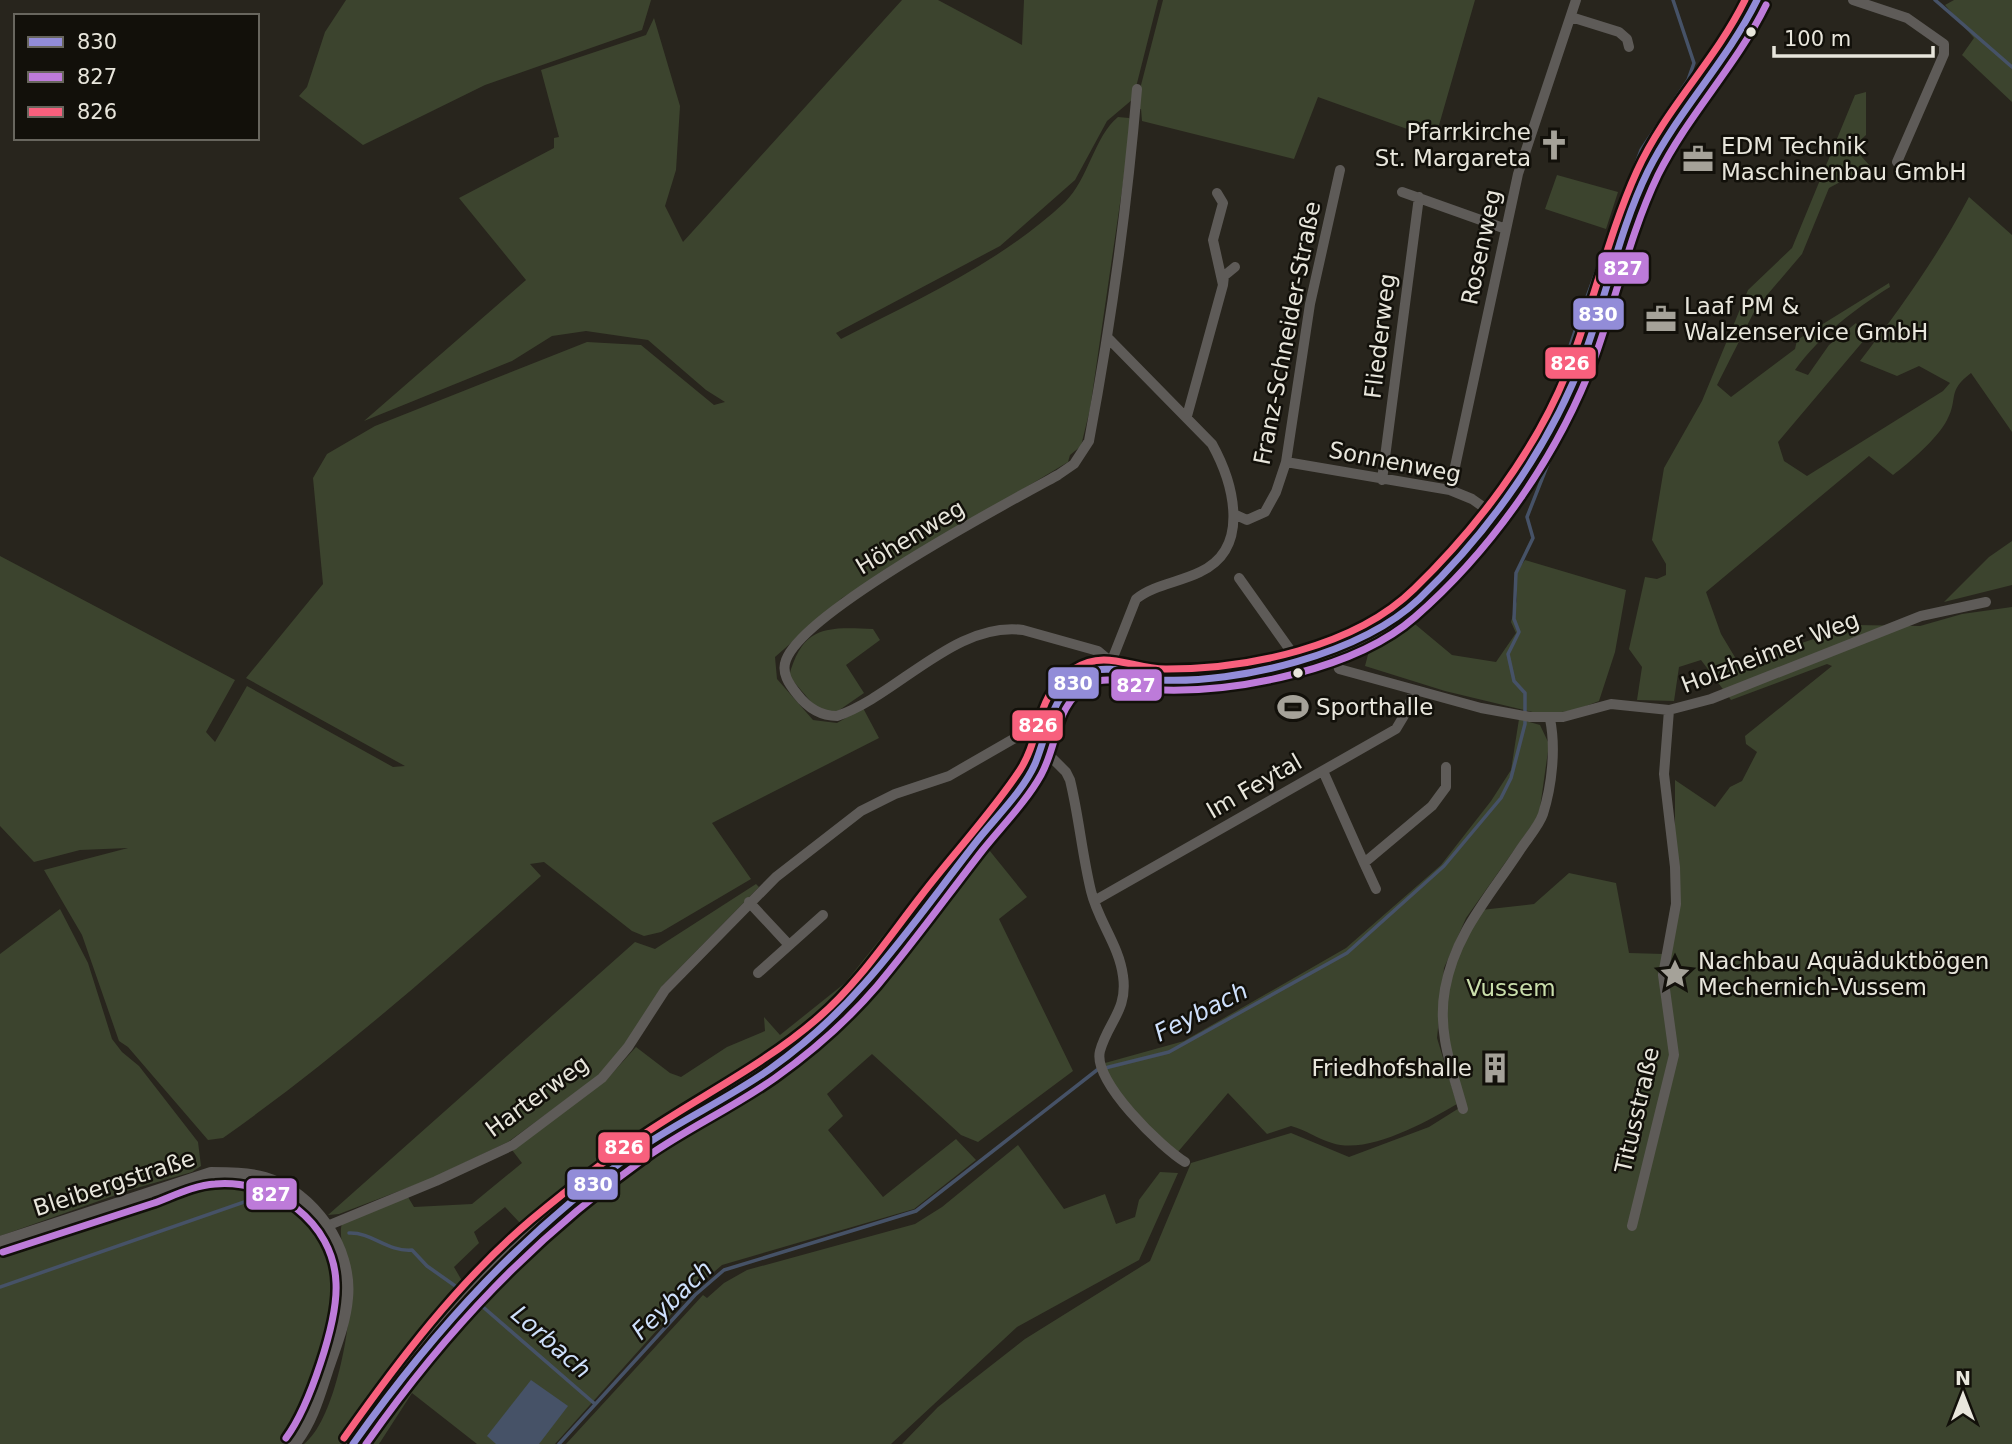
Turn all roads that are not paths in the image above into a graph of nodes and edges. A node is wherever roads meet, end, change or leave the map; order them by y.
1 (1576, 0) edge
2 (1757, 0) edge
3 (1853, 0) edge
4 (1571, 17) junction
5 (1629, 47) dead end
6 (1137, 89) dead end
7 (1897, 162) dead end
8 (1340, 170) dead end
9 (1402, 192) dead end
10 (1217, 193) dead end
11 (1419, 197) junction
12 (1506, 229) junction
13 (1235, 267) dead end
14 (1223, 285) junction
15 (1109, 339) junction
16 (1187, 416) junction
17 (1286, 462) junction
18 (1382, 480) junction
19 (1450, 490) junction
20 (1492, 513) junction
21 (1236, 515) junction
22 (1239, 578) dead end
23 (1986, 602) dead end
24 (1334, 651) junction
25 (1294, 662) junction
26 (1110, 665) junction
27 (1414, 690) junction
28 (1669, 710) junction
29 (1550, 719) junction
30 (1046, 720) junction
31 (1043, 749) junction
32 (1446, 767) dead end
33 (1323, 771) junction
34 (1364, 863) junction
35 (1376, 889) dead end
36 (1094, 901) junction
37 (748, 902) junction
38 (823, 915) dead end
39 (789, 945) junction
40 (758, 973) dead end
41 (1463, 1109) dead end
42 (1185, 1163) dead end
43 (327, 1226) junction
44 (1632, 1226) dead end
45 (0, 1242) edge
46 (294, 1444) edge
47 (353, 1444) edge

1 - 4 street, Rosenweg
2 - 20 main road
3 - 7 street
4 - 5 street
4 - 12 street, Rosenweg
6 - 15 street, Höhenweg
8 - 17 street, Franz-Schneider-Straße
9 - 11 street
10 - 14 street
11 - 12 street
11 - 18 street, Fliederweg
12 - 19 street, Rosenweg
13 - 14 street
14 - 16 street
15 - 16 street
15 - 26 street, Höhenweg
16 - 21 street
17 - 18 street, Sonnenweg
17 - 21 street, Franz-Schneider-Straße
18 - 19 street, Sonnenweg
19 - 20 street, Sonnenweg
20 - 24 main road
21 - 26 street
22 - 25 street
23 - 28 street, Holzheimer Weg
24 - 25 main road
24 - 27 street, Holzheimer Weg
25 - 26 main road
26 - 30 main road
27 - 29 street, Holzheimer Weg
27 - 33 street, Im Feytal
28 - 29 street, Holzheimer Weg
28 - 44 street, Titusstraße
29 - 41 street
30 - 31 main road
30 - 37 street, Harterweg
31 - 36 street
31 - 47 main road
32 - 34 street
33 - 34 street
33 - 36 street, Im Feytal
34 - 35 street
36 - 42 street
37 - 39 street
37 - 43 street, Harterweg
38 - 39 street
39 - 40 street
43 - 45 street, Bleibergstraße
43 - 46 street, Bleibergstraße

